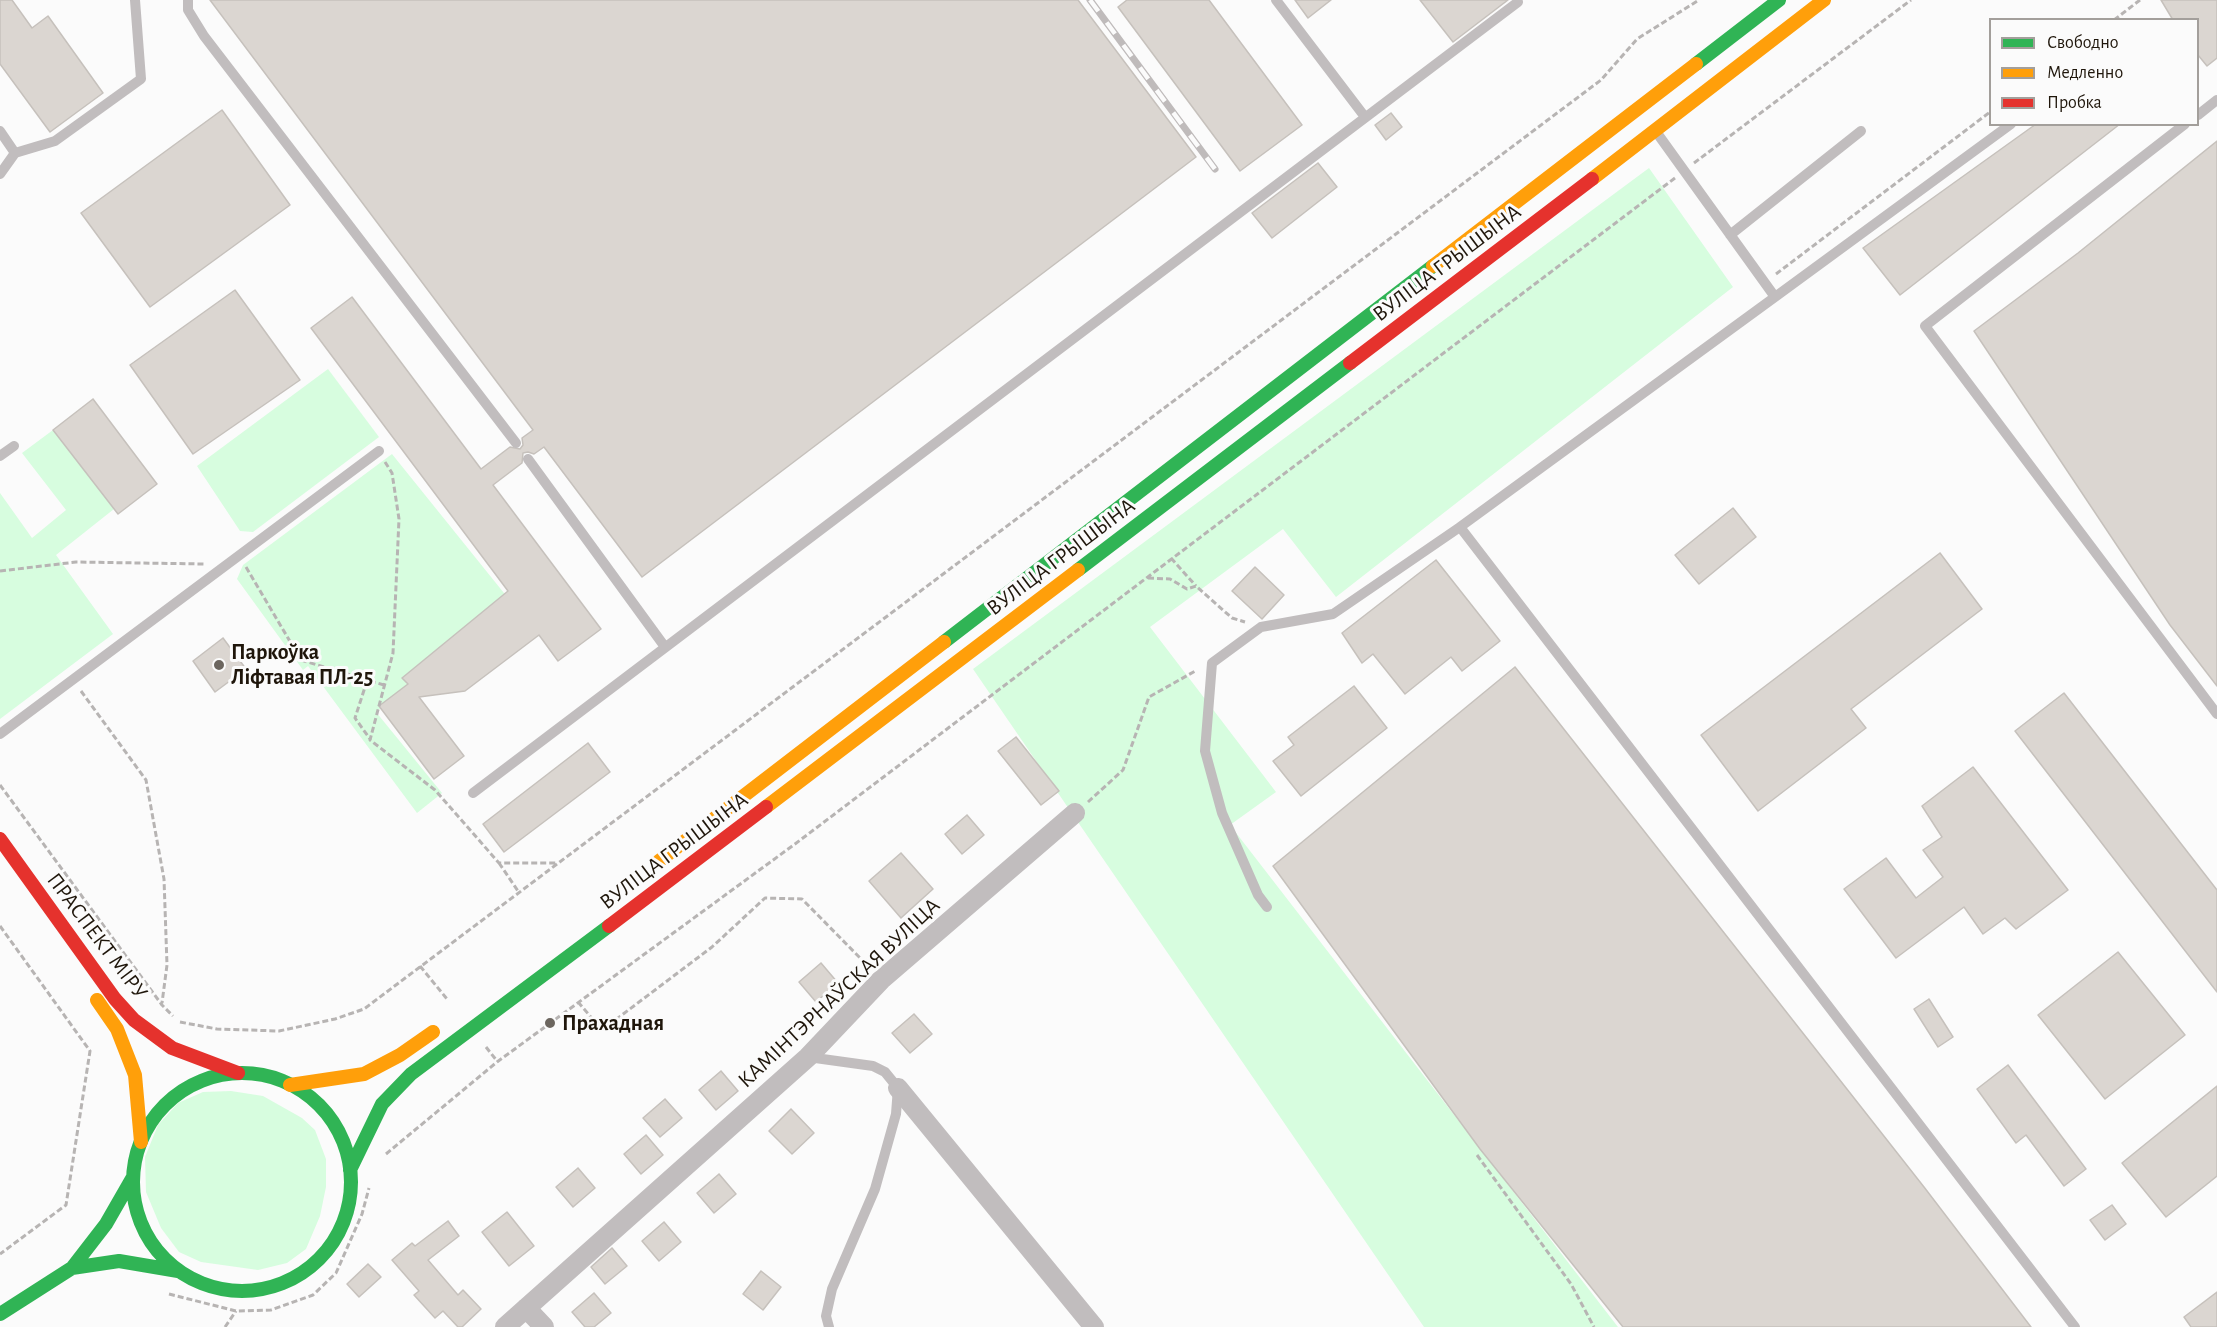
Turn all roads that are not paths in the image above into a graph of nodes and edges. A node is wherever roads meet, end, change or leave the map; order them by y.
1 (135, 0) edge
2 (188, 0) edge
3 (1276, 0) edge
4 (1779, 0) edge
5 (1824, 0) edge
6 (1518, 2) dead end
7 (1763, 23) junction
8 (2217, 100) edge
9 (2199, 114) edge
10 (1365, 117) junction
11 (1647, 120) junction
12 (2008, 126) edge
13 (2182, 126) edge
14 (0, 131) edge
15 (1861, 131) dead end
16 (15, 153) junction
17 (0, 174) edge
18 (1730, 235) junction
19 (1775, 297) junction
20 (516, 443) dead end
21 (14, 446) dead end
22 (379, 451) road end
23 (0, 456) edge
24 (528, 459) dead end
25 (1460, 527) junction
26 (665, 647) junction
27 (2217, 714) edge
28 (0, 734) edge
29 (473, 793) dead end
30 (1075, 813) road end
31 (0, 839) edge
32 (644, 873) dead end
33 (1267, 907) dead end
34 (86, 984) dead end
35 (442, 1025) dead end
36 (808, 1057) junction
37 (238, 1073) junction
38 (290, 1085) junction
39 (898, 1088) junction
40 (141, 1142) junction
41 (350, 1170) junction
42 (133, 1177) junction
43 (72, 1268) junction
44 (178, 1271) junction
45 (526, 1308) junction
46 (0, 1314) edge
47 (505, 1327) edge
48 (544, 1327) edge
49 (830, 1327) edge
50 (1094, 1327) edge
51 (2075, 1327) edge

1 - 16 lane
2 - 20 lane
3 - 10 lane
4 - 7 main road, ВУЛІЦА ГРЫШЫНА
5 - 7 main road, ВУЛІЦА ГРЫШЫНА
6 - 10 lane
7 - 11 main road, ВУЛІЦА ГРЫШЫНА
7 - 11 main road, ВУЛІЦА ГРЫШЫНА
8 - 9 lane
10 - 26 lane
11 - 18 lane
11 - 32 main road, ВУЛІЦА ГРЫШЫНА
11 - 41 main road, ВУЛІЦА ГРЫШЫНА
12 - 19 lane
13 - 27 lane
14 - 16 lane
15 - 18 lane
16 - 17 lane
18 - 19 lane
19 - 25 lane
21 - 23 lane
22 - 28 lane
24 - 26 lane
25 - 33 lane
25 - 51 lane
26 - 29 lane
30 - 36 street, КАМІНТЭРНАЎСКАЯ ВУЛІЦА
31 - 37 main road, ПРАСПЕКТ МІРУ
34 - 40 main road, ПРАСПЕКТ МІРУ
35 - 38 main road
36 - 39 lane
36 - 45 street, КАМІНТЭРНАЎСКАЯ ВУЛІЦА
37 - 38 main road
37 - 40 main road
38 - 41 main road
39 - 49 lane
39 - 50 street
40 - 42 main road
41 - 44 main road
42 - 43 main road
42 - 44 main road
43 - 44 main road
43 - 46 main road
45 - 47 street, КАМІНТЭРНАЎСКАЯ ВУЛІЦА
45 - 48 street

